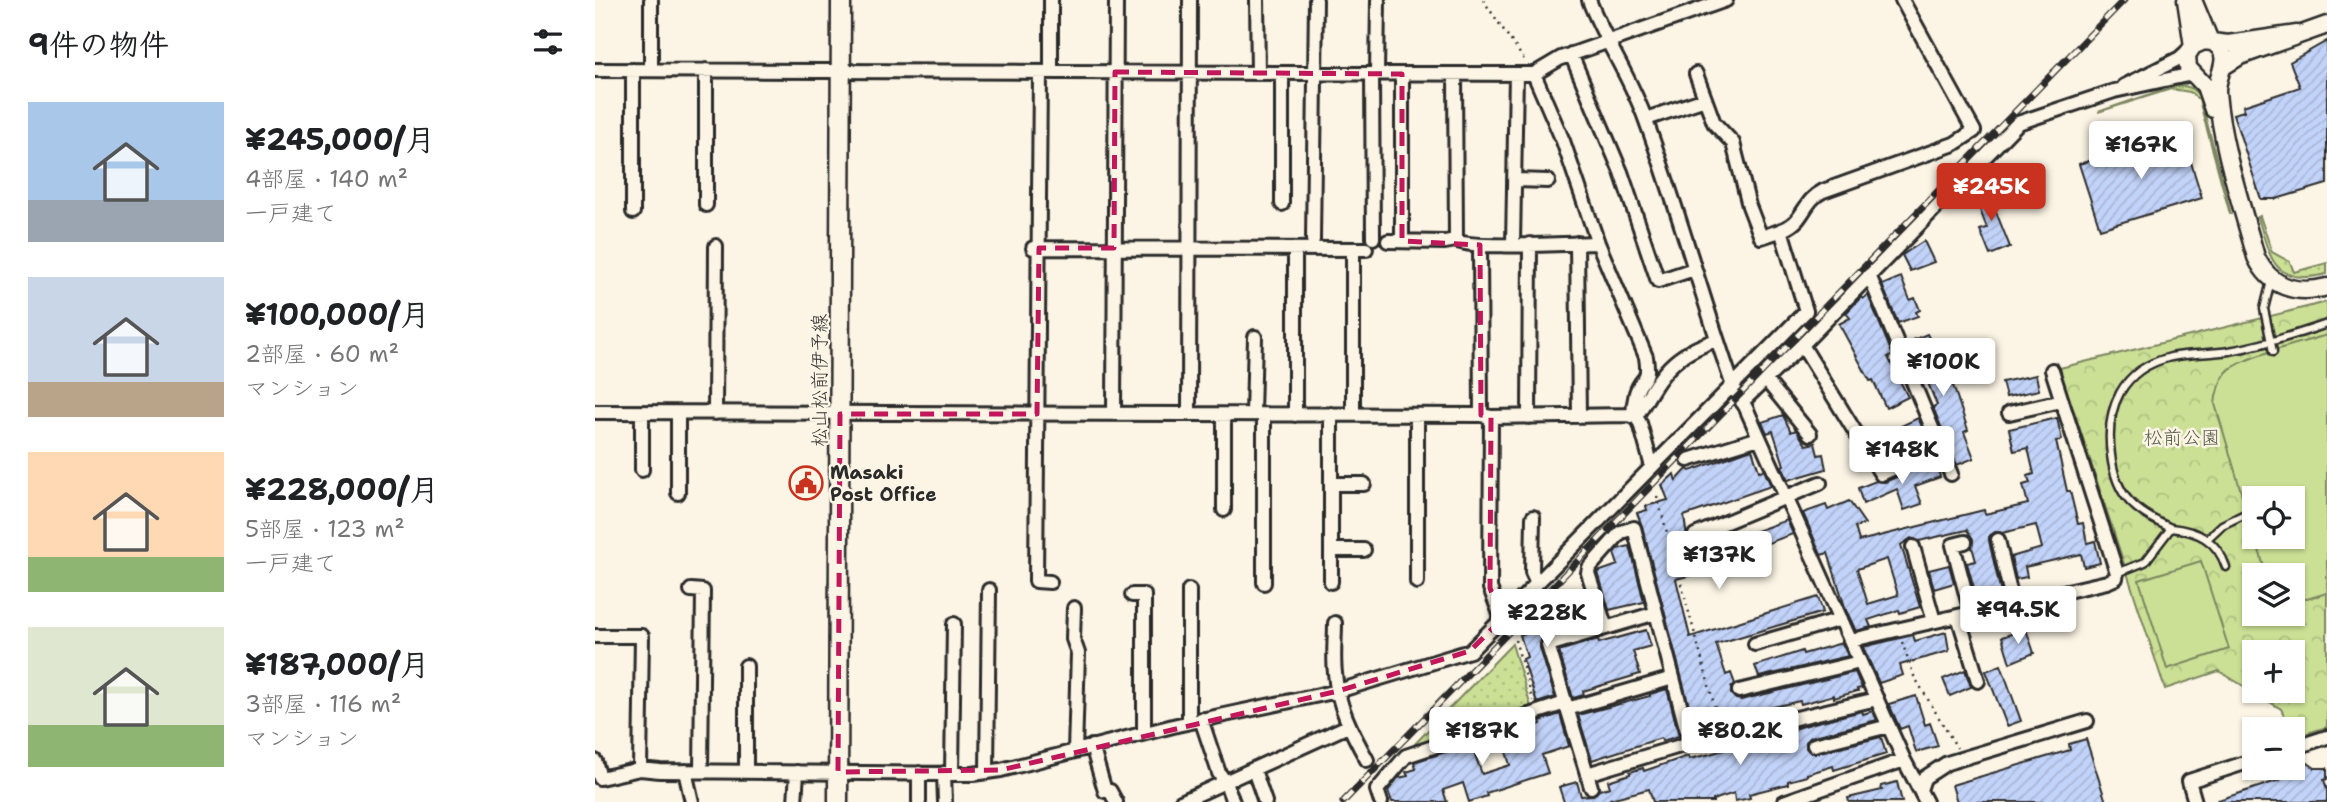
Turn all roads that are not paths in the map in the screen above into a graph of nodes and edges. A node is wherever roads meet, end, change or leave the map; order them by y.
1 (651, 0) edge
2 (841, 0) edge
3 (1051, 0) edge
4 (1116, 0) edge
5 (1190, 0) edge
6 (1257, 0) edge
7 (1316, 0) edge
8 (1378, 0) edge
9 (1589, 0) edge
10 (1726, 0) edge
11 (1902, 0) edge
12 (2186, 0) edge
13 (2193, 0) edge
14 (2327, 25) edge
15 (2297, 34) junction
16 (1608, 42) junction
17 (2212, 42) junction
18 (2191, 48) junction
19 (1571, 54) junction
20 (2222, 69) junction
21 (595, 70) edge
22 (633, 70) junction
23 (651, 70) junction
24 (706, 70) junction
25 (841, 70) junction
26 (1046, 72) junction
27 (1115, 72) junction
28 (1190, 73) junction
29 (1258, 73) junction
30 (1282, 74) junction
31 (1315, 74) junction
32 (1375, 74) junction
33 (1402, 74) junction
34 (1455, 74) junction
35 (1516, 74) junction
36 (1534, 74) junction
37 (1696, 74) dead end
38 (2194, 75) junction
39 (2114, 91) junction
40 (1705, 99) junction
41 (1646, 119) junction
42 (2224, 133) junction
43 (1514, 180) junction
44 (1548, 181) dead end
45 (1282, 204) dead end
46 (706, 205) dead end
47 (633, 212) dead end
48 (1781, 230) junction
49 (1314, 240) dead end
50 (1456, 240) junction
51 (1388, 241) dead end
52 (1402, 241) junction
53 (1577, 243) junction
54 (1598, 243) junction
55 (1513, 244) junction
56 (1530, 244) junction
57 (1364, 245) junction
58 (1480, 245) junction
59 (716, 246) dead end
60 (1114, 247) junction
61 (1035, 248) junction
62 (1189, 248) junction
63 (1295, 248) junction
64 (1694, 269) junction
65 (1869, 275) junction
66 (2272, 279) junction
67 (2327, 287) edge
68 (2327, 324) edge
69 (1255, 337) dead end
70 (1717, 340) junction
71 (2270, 343) junction
72 (1802, 345) junction
73 (2273, 352) dead end
74 (2052, 370) dead end
75 (1766, 380) junction
76 (1733, 386) junction
77 (2061, 401) junction
78 (1742, 402) junction
79 (595, 412) edge
80 (642, 413) junction
81 (678, 413) junction
82 (715, 413) junction
83 (2009, 413) dead end
84 (840, 414) junction
85 (1037, 414) junction
86 (1114, 414) junction
87 (1189, 414) junction
88 (1259, 414) junction
89 (1331, 414) junction
90 (1353, 414) junction
91 (1224, 415) junction
92 (1295, 415) junction
93 (1417, 415) junction
94 (1486, 416) junction
95 (1529, 416) junction
96 (1579, 416) junction
97 (1634, 417) junction
98 (1810, 434) dead end
99 (1759, 438) junction
100 (1940, 448) junction
101 (1688, 460) dead end
102 (1652, 467) junction
103 (642, 470) dead end
104 (1951, 474) dead end
105 (1820, 483) dead end
106 (1331, 484) junction
107 (1364, 484) dead end
108 (678, 493) dead end
109 (1786, 498) junction
110 (1224, 510) dead end
111 (2242, 516) edge
112 (1533, 517) dead end
113 (2171, 528) junction
114 (1695, 536) dead end
115 (2207, 539) junction
116 (1998, 540) dead end
117 (1965, 542) dead end
118 (1913, 547) dead end
119 (1331, 550) junction
120 (1364, 550) dead end
121 (2226, 567) dead end
122 (2117, 573) junction
123 (1051, 582) dead end
124 (1331, 582) dead end
125 (1417, 582) dead end
126 (1264, 583) dead end
127 (1537, 583) junction
128 (691, 590) dead end
129 (989, 590) dead end
130 (1189, 590) dead end
131 (1132, 595) dead end
132 (2013, 604) junction
133 (1074, 608) dead end
134 (1656, 613) junction
135 (1965, 614) junction
136 (1502, 619) junction
137 (1841, 619) junction
138 (1934, 621) junction
139 (1335, 622) dead end
140 (954, 624) dead end
141 (1606, 628) junction
142 (595, 636) edge
143 (1851, 642) junction
144 (1755, 644) dead end
145 (1860, 662) junction
146 (745, 666) dead end
147 (1673, 678) junction
148 (1978, 681) dead end
149 (1338, 691) junction
150 (1739, 691) dead end
151 (1877, 699) junction
152 (1566, 706) junction
153 (1195, 721) junction
154 (2087, 721) dead end
155 (1348, 726) junction
156 (1889, 726) junction
157 (1144, 733) junction
158 (2327, 737) edge
159 (1690, 743) junction
160 (2305, 744) edge
161 (1092, 746) junction
162 (1814, 746) dead end
163 (1075, 751) junction
164 (1367, 760) dead end
165 (1904, 760) junction
166 (595, 761) edge
167 (2242, 764) edge
168 (640, 769) junction
169 (1254, 770) junction
170 (685, 771) junction
171 (702, 771) junction
172 (746, 772) junction
173 (797, 772) junction
174 (838, 772) junction
175 (987, 772) junction
176 (919, 773) junction
177 (948, 774) junction
178 (1226, 783) junction
179 (1923, 796) edge
180 (692, 802) edge
181 (795, 802) edge
182 (838, 802) edge
183 (919, 802) edge
184 (944, 802) edge
185 (1116, 802) edge
186 (1181, 802) edge
187 (1233, 802) edge
188 (1265, 802) edge
189 (1381, 802) edge
190 (1784, 802) edge
191 (2195, 802) edge

1 - 23 street
2 - 25 main road, 松山松前伊予線
3 - 26 street
4 - 27 street
5 - 28 street
6 - 29 street
7 - 31 street
8 - 32 street
9 - 16 street
10 - 16 street
11 - 48 street
12 - 18 street
13 - 17 street
14 - 15 street
15 - 17 street
15 - 20 street
16 - 19 street
16 - 41 street
17 - 18 street
17 - 20 street
18 - 38 street
18 - 39 street
19 - 36 street
19 - 64 street
20 - 38 street
20 - 42 street
21 - 22 street
22 - 23 street
22 - 47 street
23 - 24 street
24 - 25 street
24 - 46 street
25 - 26 street
25 - 84 main road, 松山松前伊予線
26 - 27 street
26 - 61 street
27 - 28 street
27 - 60 street
28 - 29 street
28 - 62 street
29 - 30 street
30 - 31 street
30 - 45 street
31 - 32 street
31 - 49 street
32 - 33 street
32 - 57 street
33 - 34 street
33 - 52 street
34 - 35 street
34 - 50 street
35 - 36 street
35 - 43 street
36 - 54 street
37 - 40 street
38 - 39 street
38 - 42 street
39 - 65 street
40 - 41 street
40 - 48 street
41 - 64 street
42 - 66 street
43 - 44 street
43 - 55 street
48 - 76 street
50 - 52 street
50 - 58 street
51 - 52 street
53 - 54 street
53 - 56 street
53 - 96 street
54 - 97 street
55 - 56 street
55 - 58 street
56 - 95 street
57 - 63 street
57 - 90 street
58 - 94 street
59 - 82 street
60 - 61 street
60 - 62 street
60 - 86 street
61 - 85 street
62 - 63 street
62 - 87 street
63 - 92 street
64 - 70 street
65 - 72 street
65 - 100 street
66 - 67 street
66 - 71 lane
68 - 71 lane
69 - 88 street
70 - 76 street
70 - 97 street
71 - 73 lane
71 - 113 lane
72 - 75 street
72 - 100 street
74 - 77 street
75 - 78 street
75 - 98 street
76 - 78 street
76 - 102 street
77 - 83 street
77 - 122 street
78 - 99 street
79 - 80 street
80 - 81 street
80 - 103 street
81 - 82 street
81 - 108 street
82 - 84 street
84 - 85 street
84 - 174 main road, 松山松前伊予線
85 - 86 street
85 - 123 street
86 - 87 street
87 - 91 street
88 - 91 street
88 - 92 street
88 - 126 street
89 - 90 street
89 - 92 street
89 - 106 street
90 - 93 street
91 - 110 street
93 - 94 street
93 - 125 street
94 - 95 street
94 - 136 street
95 - 96 street
96 - 97 street
97 - 102 street
99 - 101 street
99 - 109 street
100 - 104 street
102 - 127 street
105 - 109 street
106 - 107 street
106 - 119 street
109 - 114 street
109 - 137 street
111 - 115 lane
112 - 127 street
113 - 115 lane
113 - 122 lane
115 - 121 lane
116 - 132 street
117 - 135 street
118 - 138 street
119 - 120 street
119 - 124 street
122 - 132 street
127 - 136 street
128 - 171 street
129 - 175 street
130 - 153 street
131 - 157 street
132 - 135 street
133 - 163 street
134 - 141 street
134 - 141 street
134 - 147 street
135 - 138 street
135 - 148 street
136 - 149 street
137 - 143 street
137 - 144 street
138 - 143 street
139 - 149 street
140 - 177 street
141 - 152 street
142 - 168 street
143 - 145 street
145 - 150 street
145 - 151 street
146 - 172 street
147 - 152 street
147 - 159 street
149 - 153 street
149 - 155 street
151 - 156 street
151 - 159 street
152 - 159 street
152 - 189 street
153 - 157 street
153 - 178 street
154 - 179 street
155 - 164 street
155 - 169 street
156 - 162 street
156 - 165 street
157 - 161 street
158 - 160 street
161 - 163 street
161 - 185 street
163 - 175 street
165 - 179 street
165 - 190 street
166 - 168 street
167 - 191 street
168 - 170 street
169 - 178 street
169 - 188 street
170 - 171 street
170 - 180 street
171 - 172 street
172 - 173 street
173 - 174 street
173 - 181 street
174 - 176 street
174 - 182 main road, 松山松前伊予線
175 - 177 street
176 - 177 street
176 - 183 street
177 - 184 street
178 - 186 street
178 - 187 street

